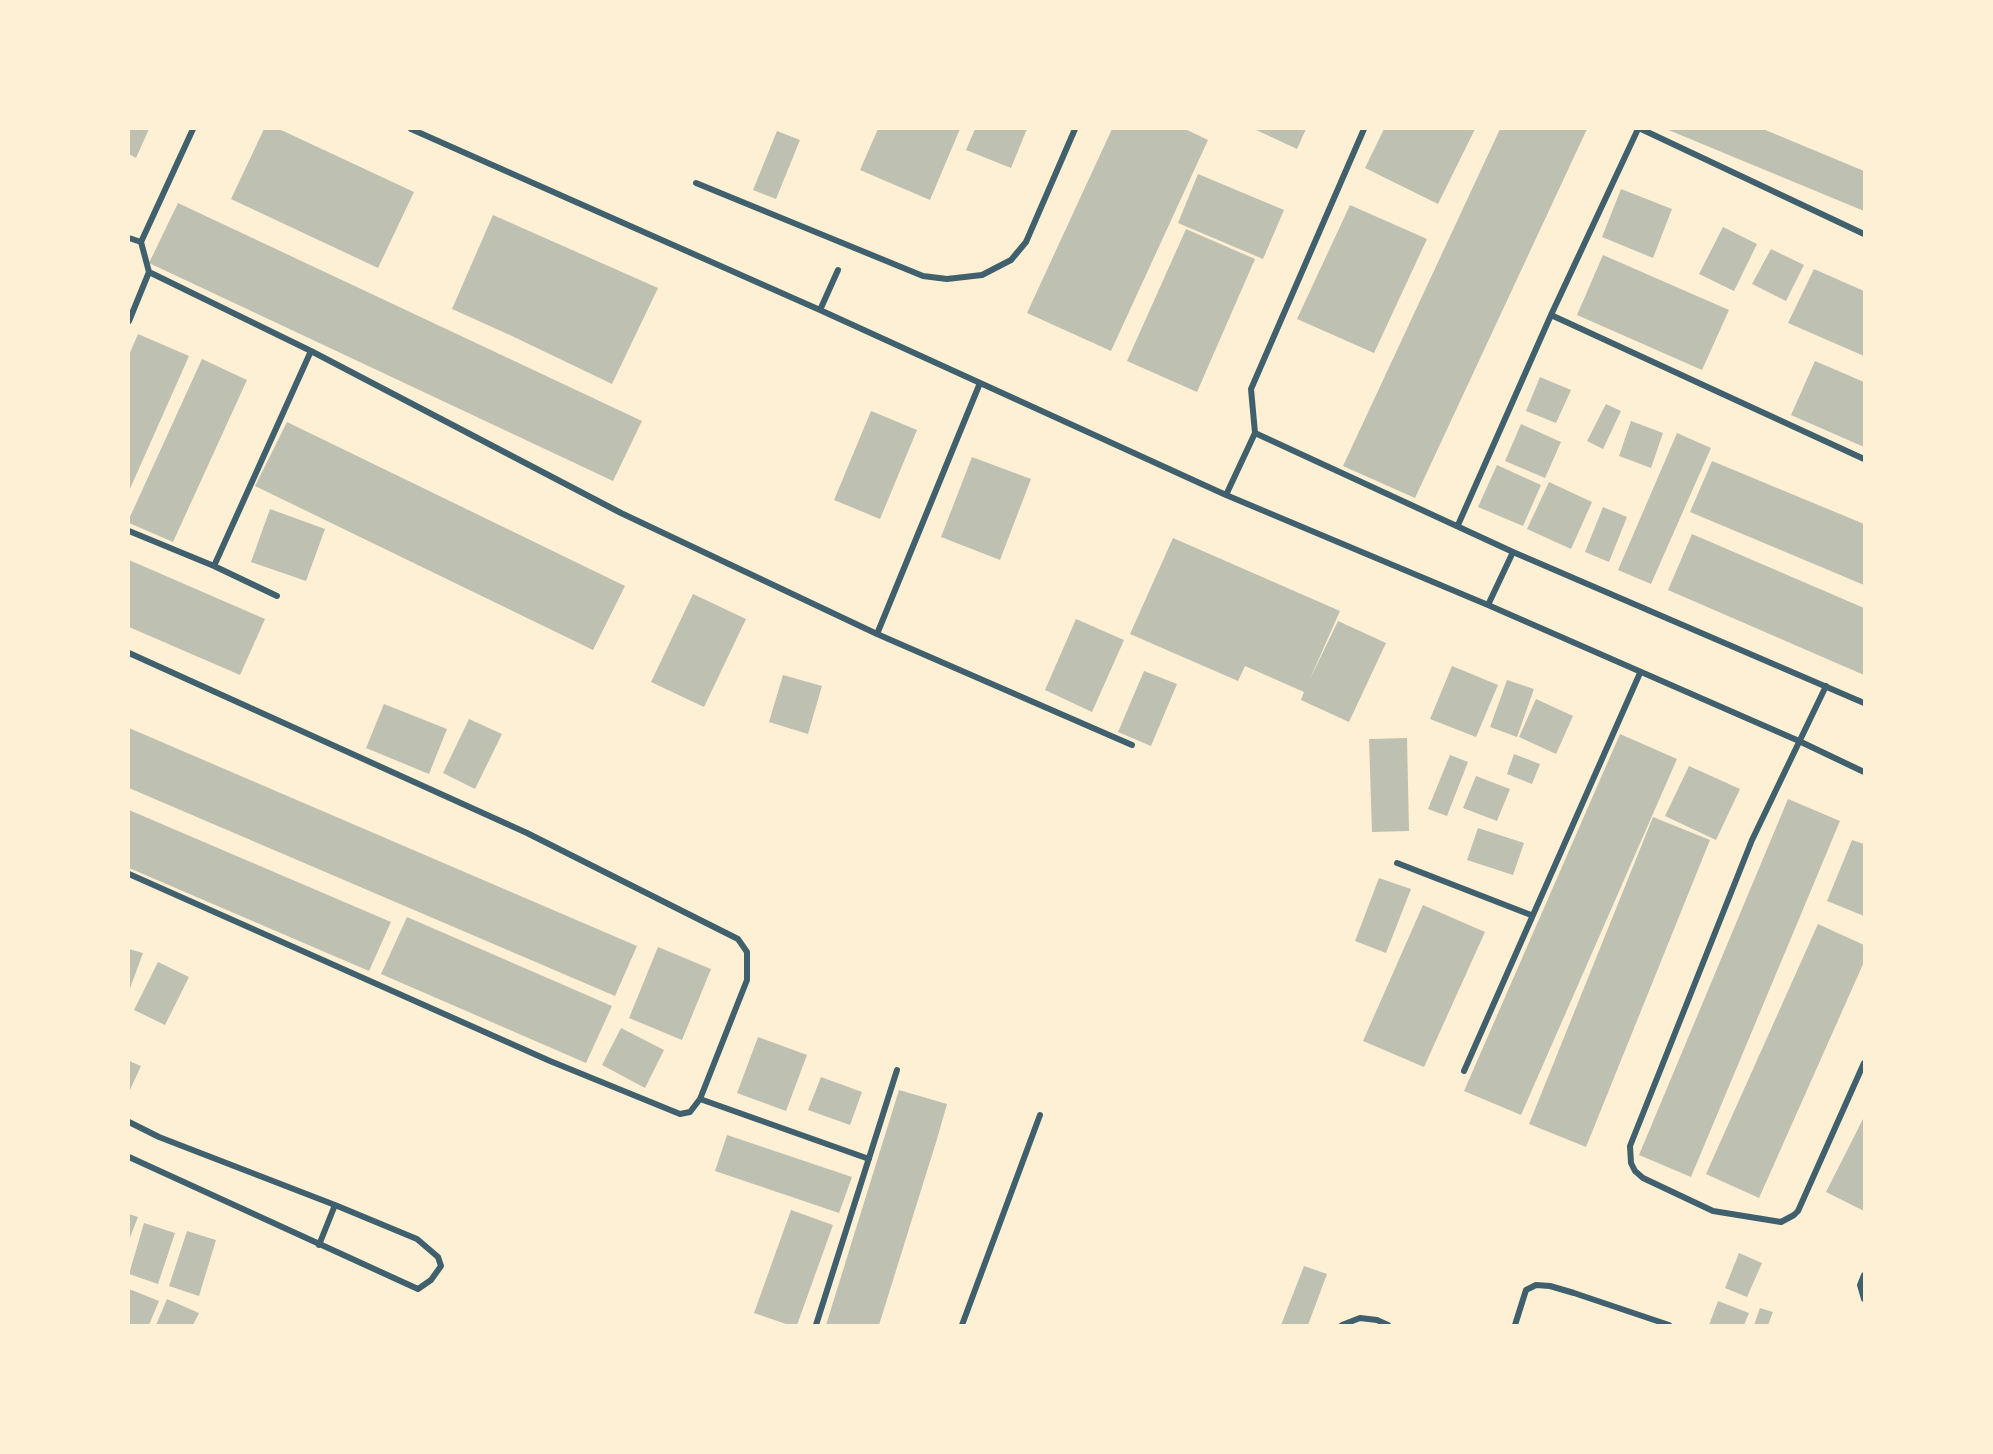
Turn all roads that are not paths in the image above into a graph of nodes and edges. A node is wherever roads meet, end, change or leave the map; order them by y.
1 (193, 129) edge
2 (411, 129) edge
3 (1075, 129) edge
4 (1364, 129) edge
5 (1640, 129) edge
6 (696, 183) dead end
7 (1864, 234) edge
8 (129, 238) edge
9 (141, 243) junction
10 (838, 270) dead end
11 (149, 272) junction
12 (820, 310) junction
13 (1551, 315) junction
14 (129, 321) edge
15 (311, 351) junction
16 (980, 383) junction
17 (1255, 433) junction
18 (1864, 459) edge
19 (1226, 495) junction
20 (1458, 525) junction
21 (129, 531) edge
22 (1513, 552) junction
23 (214, 566) junction
24 (277, 596) dead end
25 (1488, 605) junction
26 (877, 634) junction
27 (129, 653) edge
28 (1640, 673) junction
29 (1826, 686) junction
30 (1864, 703) edge
31 (1799, 741) junction
32 (1132, 745) dead end
33 (1864, 772) edge
34 (1397, 863) dead end
35 (129, 874) edge
36 (1531, 915) junction
37 (1864, 1063) edge
38 (897, 1070) dead end
39 (1464, 1071) dead end
40 (700, 1099) junction
41 (1040, 1115) dead end
42 (129, 1122) edge
43 (129, 1157) edge
44 (868, 1159) junction
45 (335, 1205) junction
46 (319, 1245) junction
47 (1864, 1275) edge
48 (1864, 1299) edge
49 (816, 1325) edge
50 (962, 1325) edge
51 (1342, 1325) edge
52 (1388, 1325) edge
53 (1515, 1325) edge
54 (1669, 1325) edge

1 - 9 street
2 - 12 street
3 - 6 street
4 - 17 street
5 - 7 street
5 - 13 street
8 - 9 street
9 - 11 street
10 - 12 street
11 - 14 street
11 - 15 street
12 - 16 street
13 - 18 street
13 - 20 street
15 - 23 street
15 - 26 street
16 - 19 street
16 - 26 street
17 - 19 street
17 - 20 street
19 - 25 street
20 - 22 street
21 - 23 street
22 - 25 street
22 - 29 street
23 - 24 street
25 - 28 street
26 - 32 street
27 - 40 street
28 - 31 street
28 - 36 street
29 - 30 street
29 - 31 street
31 - 33 street
31 - 37 street
34 - 36 street
35 - 40 street
36 - 39 street
38 - 44 street
40 - 44 street
41 - 50 street
42 - 45 street
43 - 46 street
44 - 49 street
45 - 46 street
45 - 46 street
47 - 48 street
51 - 52 street
53 - 54 street

